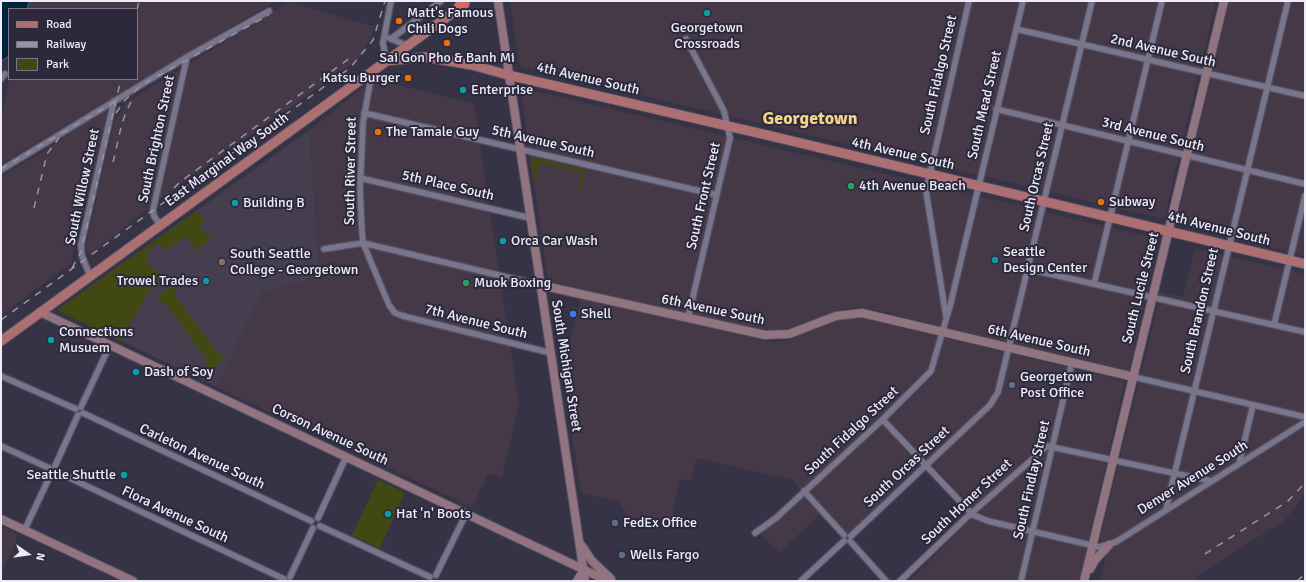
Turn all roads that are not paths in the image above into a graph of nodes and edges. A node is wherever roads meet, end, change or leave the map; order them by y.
1 (391, 1) edge
2 (441, 1) edge
3 (469, 1) edge
4 (498, 1) edge
5 (968, 1) edge
6 (1023, 1) edge
7 (1092, 1) edge
8 (1162, 1) edge
9 (1224, 1) edge
10 (1288, 1) edge
11 (461, 4) edge
12 (269, 11) dead end
13 (1016, 29) junction
14 (384, 36) junction
15 (390, 39) junction
16 (686, 39) dead end
17 (1081, 44) junction
18 (408, 46) junction
19 (187, 57) junction
20 (425, 57) junction
21 (1148, 60) junction
22 (386, 61) junction
23 (372, 72) junction
24 (1206, 73) junction
25 (508, 75) junction
26 (1266, 88) junction
27 (1305, 96) edge
28 (114, 101) junction
29 (996, 109) junction
30 (364, 113) junction
31 (728, 126) junction
32 (1062, 126) junction
33 (1128, 142) junction
34 (520, 149) junction
35 (1187, 156) junction
36 (1, 170) edge
37 (1247, 170) junction
38 (928, 175) junction
39 (360, 178) junction
40 (1305, 184) edge
41 (978, 186) junction
42 (717, 195) junction
43 (1305, 196) edge
44 (1044, 202) junction
45 (1111, 217) junction
46 (530, 218) junction
47 (160, 225) junction
48 (1168, 231) junction
49 (363, 243) junction
50 (1228, 246) junction
51 (324, 249) dead end
52 (1289, 261) junction
53 (1305, 264) edge
54 (1028, 269) junction
55 (90, 276) junction
56 (1094, 284) junction
57 (540, 285) junction
58 (1152, 298) junction
59 (40, 312) junction
60 (1213, 312) junction
61 (395, 313) joint
62 (688, 318) junction
63 (946, 320) junction
64 (1274, 325) junction
65 (943, 331) junction
66 (1305, 332) edge
67 (1, 341) edge
68 (110, 345) junction
69 (1010, 348) junction
70 (551, 353) junction
71 (1072, 362) junction
72 (1, 376) edge
73 (1134, 377) junction
74 (1194, 391) junction
75 (1253, 405) junction
76 (80, 411) junction
77 (1305, 417) edge
78 (883, 420) junction
79 (1305, 422) edge
80 (1, 446) edge
81 (1052, 446) junction
82 (346, 457) junction
83 (1113, 459) junction
84 (1239, 464) junction
85 (925, 466) junction
86 (53, 470) junction
87 (1174, 473) junction
88 (1211, 481) junction
89 (804, 491) junction
90 (1166, 509) junction
91 (971, 513) junction
92 (466, 514) junction
93 (1, 518) edge
94 (318, 518) junction
95 (311, 521) junction
96 (320, 526) junction
97 (313, 528) junction
98 (25, 530) junction
99 (1032, 531) junction
100 (755, 533) dead end
101 (848, 539) junction
102 (580, 544) junction
103 (1109, 545) junction
104 (1092, 546) junction
105 (584, 570) junction
106 (438, 578) edge
107 (291, 579) edge
108 (429, 579) edge
109 (283, 580) edge
110 (133, 581) edge
111 (577, 581) edge
112 (585, 581) edge
113 (608, 581) edge
114 (612, 581) edge
115 (802, 581) edge
116 (886, 581) edge
117 (900, 581) edge
118 (1021, 581) edge
119 (1084, 581) edge

1 - 14 street
2 - 15 street
3 - 11 main road, East Marginal Way South
4 - 25 street, South Michigan Street
5 - 38 street, South Fidalgo Street
6 - 13 street, South Mead Street
7 - 17 street, South Orcas Street
8 - 21 street
9 - 24 street, South Lucile Street
10 - 26 street, South Brandon Street
11 - 18 main road, East Marginal Way South
12 - 19 street
13 - 17 street, 2nd Avenue South
13 - 29 street, South Mead Street
14 - 15 street, 4th Avenue South
14 - 22 street
15 - 18 street, 4th Avenue South
16 - 31 street, South Front Street
17 - 21 street, 2nd Avenue South
17 - 32 street, South Orcas Street
18 - 20 main road, 4th Avenue South
18 - 22 main road, East Marginal Way South
19 - 28 street
19 - 47 street, South Brighton Street
20 - 22 main road, 4th Avenue South
20 - 25 main road, 4th Avenue South
21 - 24 street, 2nd Avenue South
21 - 33 street
22 - 23 main road, East Marginal Way South
23 - 30 street, South River Street
23 - 47 main road, East Marginal Way South
24 - 26 street, 2nd Avenue South
24 - 35 street, South Lucile Street
25 - 31 main road, 4th Avenue South
25 - 34 street, South Michigan Street
26 - 27 street, 2nd Avenue South
26 - 37 street, South Brandon Street
28 - 36 street
28 - 55 street, South Willow Street
29 - 32 street, 3rd Avenue South
29 - 41 street, South Mead Street
30 - 34 street, 5th Avenue South
30 - 39 street, South River Street
31 - 38 main road, 4th Avenue South
31 - 42 street, South Front Street
32 - 33 street, 3rd Avenue South
32 - 44 street, South Orcas Street
33 - 35 street, 3rd Avenue South
33 - 45 street
34 - 42 street, 5th Avenue South
34 - 46 street, South Michigan Street
35 - 37 street, 3rd Avenue South
35 - 48 street, South Lucile Street
37 - 40 street, 3rd Avenue South
37 - 50 street, South Brandon Street
38 - 41 main road, 4th Avenue South
38 - 63 street, South Fidalgo Street
39 - 46 street, 5th Place South
39 - 49 street, South River Street
41 - 44 main road, 4th Avenue South
41 - 63 street, South Mead Street
42 - 62 street, South Front Street
43 - 52 street
44 - 45 main road, 4th Avenue South
44 - 54 street, South Orcas Street
45 - 48 main road, 4th Avenue South
45 - 56 street
46 - 57 street, South Michigan Street
47 - 55 main road, East Marginal Way South
48 - 50 main road, 4th Avenue South
48 - 58 street, South Lucile Street
49 - 51 street, 6th Avenue South
49 - 57 street, 6th Avenue South
49 - 61 street, South River Street
50 - 52 main road, 4th Avenue South
50 - 60 street, South Brandon Street
52 - 53 main road, 4th Avenue South
52 - 64 street
54 - 56 street
54 - 69 street, South Orcas Street
55 - 59 main road, East Marginal Way South
56 - 58 street
57 - 62 street, 6th Avenue South
57 - 70 street, South Michigan Street
58 - 60 street
58 - 73 street, South Lucile Street
59 - 67 main road, East Marginal Way South
59 - 68 street, Corson Avenue South
60 - 64 street
60 - 74 street, South Brandon Street
61 - 70 street, 7th Avenue South
62 - 65 street, 6th Avenue South
63 - 65 street, South Mead Street
64 - 66 street
65 - 69 street, 6th Avenue South
65 - 78 street, South Fidalgo Street
68 - 76 street
68 - 82 street, Corson Avenue South
69 - 71 street, 6th Avenue South
69 - 85 street, South Orcas Street
70 - 102 street, South Michigan Street
71 - 73 street, 6th Avenue South
71 - 81 street, South Findlay Street
72 - 76 street, Carleton Avenue South
73 - 74 street, 6th Avenue South
73 - 83 street, South Lucile Street
74 - 75 street, 6th Avenue South
74 - 87 street, South Brandon Street
75 - 77 street, 6th Avenue South
75 - 84 street
76 - 86 street
76 - 95 street, Carleton Avenue South
78 - 85 street
78 - 89 street, South Fidalgo Street
79 - 84 street, Denver Avenue South
80 - 86 street, Flora Avenue South
81 - 83 street
81 - 91 street, South Homer Street
81 - 99 street, South Findlay Street
82 - 92 street, Corson Avenue South
82 - 94 street
83 - 87 street
83 - 104 street, South Lucile Street
84 - 88 street, Denver Avenue South
85 - 91 street
85 - 101 street, South Orcas Street
86 - 98 street
86 - 109 street, Flora Avenue South
87 - 88 street
87 - 90 street, South Brandon Street
88 - 90 street, Denver Avenue South
89 - 100 street, South Fidalgo Street
89 - 101 street
90 - 103 street, Denver Avenue South
91 - 99 street
91 - 117 street, South Homer Street
92 - 105 street, Corson Avenue South
92 - 106 street
93 - 98 street
94 - 95 street
94 - 96 street
95 - 97 street
96 - 97 street
96 - 108 street
97 - 107 street
98 - 110 street
99 - 104 street
99 - 118 street, South Findlay Street
101 - 115 street, South Orcas Street
101 - 116 street
102 - 105 street, South Michigan Street
102 - 114 street
103 - 104 street, Denver Avenue South
103 - 119 street
104 - 119 street, South Lucile Street
105 - 111 street
105 - 112 street, South Michigan Street
105 - 113 street, Corson Avenue South
106 - 108 street
107 - 109 street

